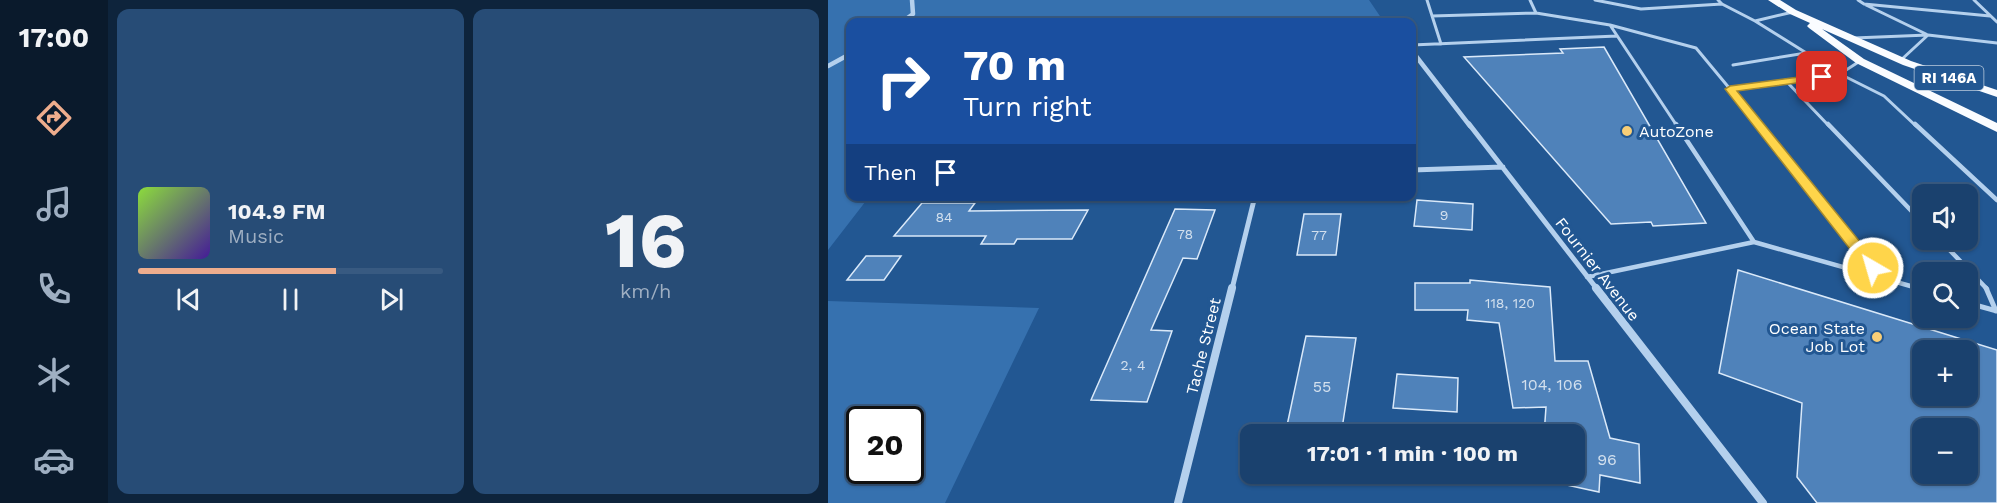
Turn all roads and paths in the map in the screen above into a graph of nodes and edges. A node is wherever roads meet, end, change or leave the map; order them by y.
1 (912, 0) edge
2 (1427, 0) edge
3 (1530, 0) edge
4 (1595, 0) edge
5 (1718, 0) edge
6 (1773, 0) edge
7 (1858, 0) edge
8 (1974, 0) edge
9 (1722, 3) junction
10 (1864, 4) junction
11 (1793, 12) junction
12 (1536, 13) junction
13 (1432, 16) junction
14 (1990, 16) junction
15 (908, 18) edge
16 (1755, 21) junction
17 (1997, 22) edge
18 (1610, 25) junction
19 (1928, 35) junction
20 (1617, 36) junction
21 (1854, 39) junction
22 (1997, 43) edge
23 (1441, 44) junction
24 (1416, 45) edge
25 (1806, 53) junction
26 (846, 56) edge
27 (1416, 56) edge
28 (1901, 60) junction
29 (1860, 61) junction
30 (1733, 65) dead end
31 (828, 66) edge
32 (1840, 75) junction
33 (1787, 82) junction
34 (1730, 89) junction
35 (1997, 94) edge
36 (1997, 128) edge
37 (1503, 167) junction
38 (1416, 170) edge
39 (1997, 200) edge
40 (1254, 201) edge
41 (1912, 212) edge
42 (1754, 242) junction
43 (1950, 250) edge
44 (1874, 276) junction
45 (1587, 277) junction
46 (1912, 287) edge
47 (1978, 306) edge
48 (1996, 311) edge
49 (1178, 503) edge
50 (1763, 503) edge

1 - 15 street
2 - 13 lane
3 - 12 lane
4 - 9 lane
5 - 9 lane
6 - 11 main road, RI 146A
7 - 10 lane
8 - 14 lane
9 - 16 lane
10 - 14 lane
10 - 19 lane
11 - 16 lane
11 - 21 main road, RI 146A
11 - 29 main road
12 - 13 lane
12 - 18 lane
13 - 23 lane
14 - 17 lane
16 - 25 lane
18 - 20 lane
18 - 34 lane
19 - 21 lane
19 - 22 lane
19 - 28 lane
20 - 23 lane
20 - 42 lane
21 - 28 main road, RI 146A
23 - 24 lane
25 - 30 lane
25 - 32 lane
26 - 31 street
27 - 37 street, Fournier Avenue
28 - 35 main road, RI 146A
29 - 32 lane
29 - 36 main road
32 - 33 lane
32 - 39 lane
33 - 34 lane
33 - 41 lane
34 - 44 lane
37 - 38 street
37 - 45 street, Fournier Avenue
40 - 49 street, Tache Street
42 - 44 lane
42 - 45 lane
43 - 48 lane
44 - 46 lane
45 - 50 street, Fournier Avenue
47 - 48 lane

